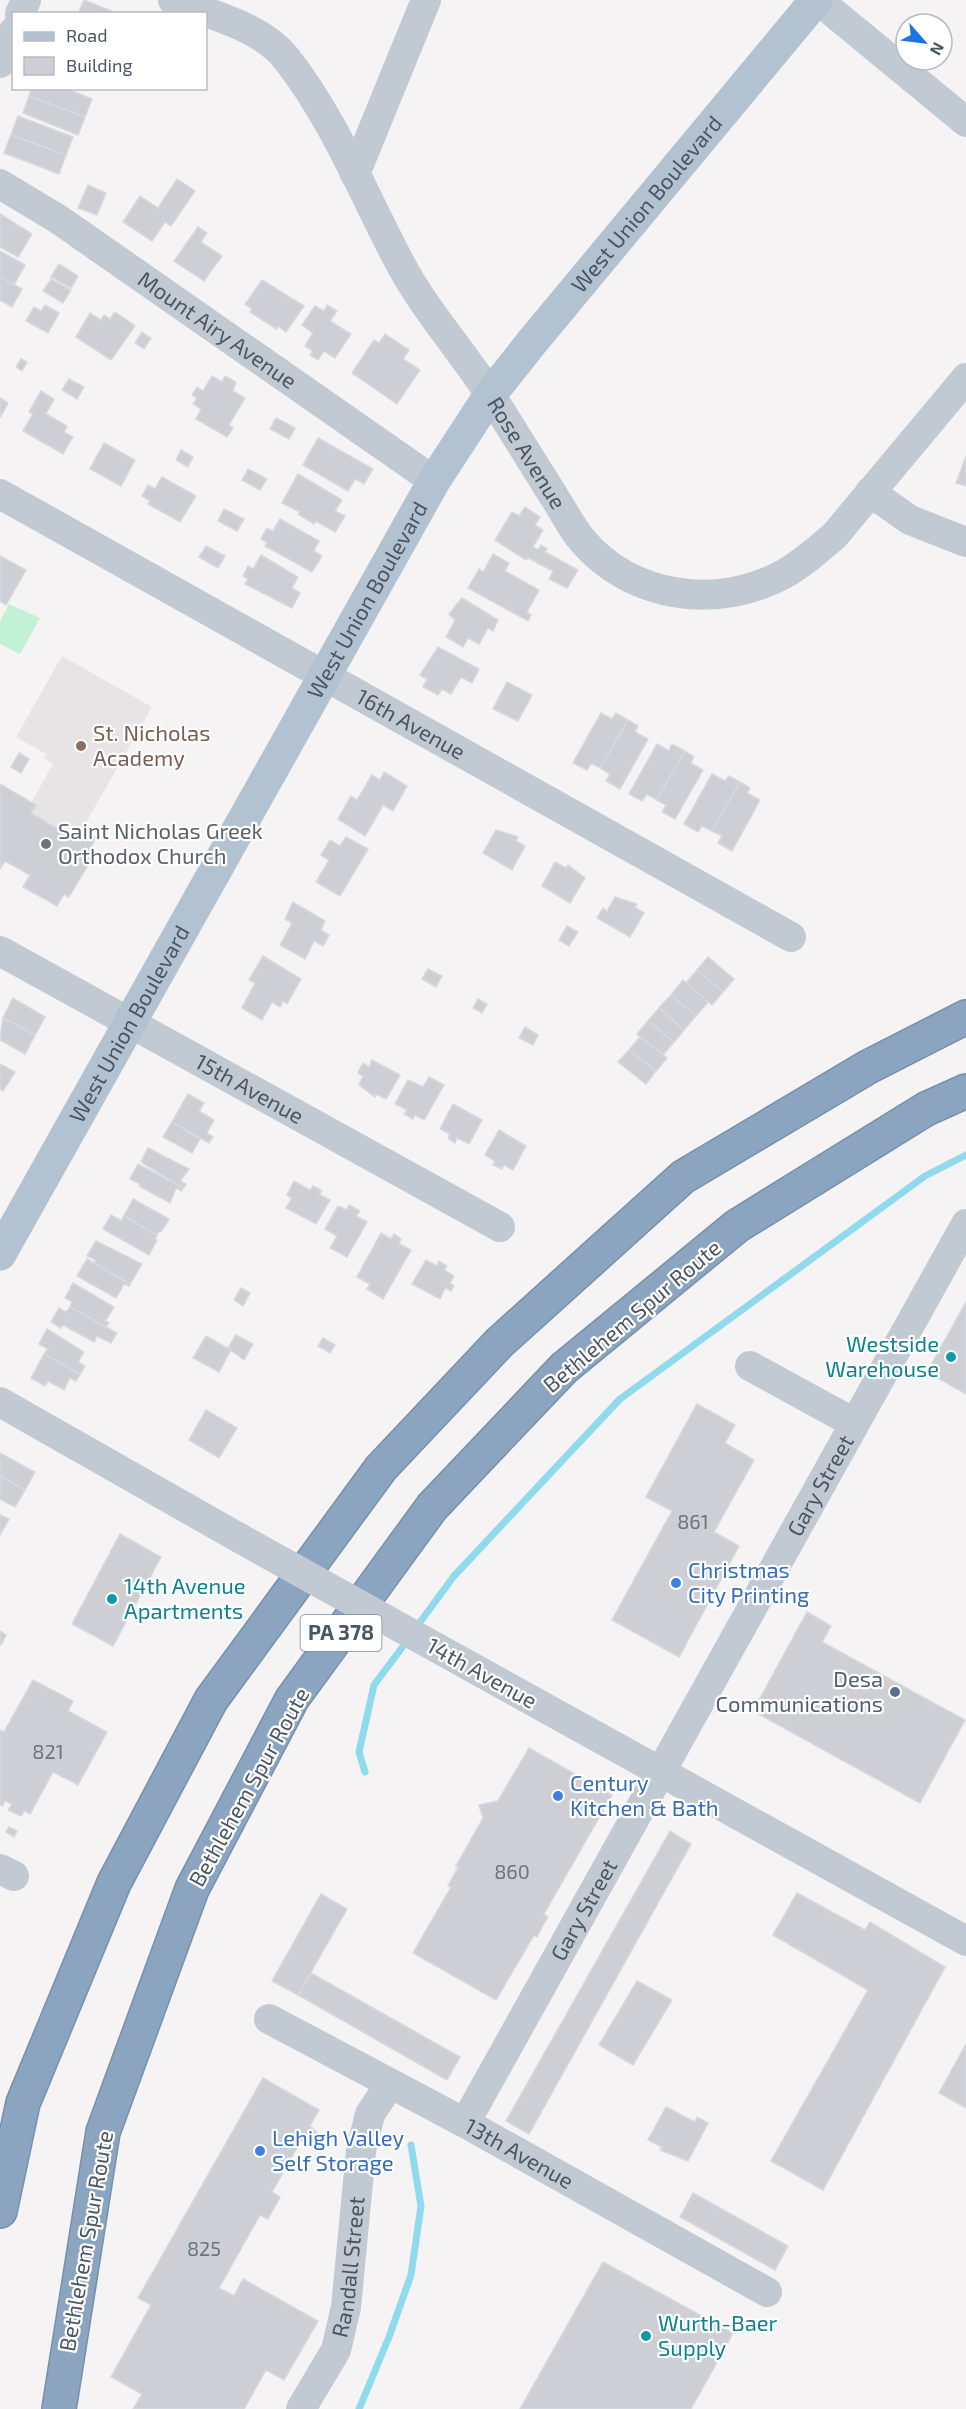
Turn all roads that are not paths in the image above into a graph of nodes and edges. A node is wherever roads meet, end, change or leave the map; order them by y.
1 (173, 0) edge
2 (426, 0) edge
3 (817, 0) edge
4 (203, 12) edge
5 (207, 14) edge
6 (12, 35) edge
7 (0, 63) edge
8 (966, 122) edge
9 (355, 174) junction
10 (0, 184) edge
11 (966, 378) edge
12 (490, 395) junction
13 (434, 481) junction
14 (870, 492) junction
15 (0, 494) edge
16 (966, 542) edge
17 (324, 674) junction
18 (791, 937) dead end
19 (0, 951) edge
20 (966, 1017) edge
21 (130, 1023) junction
22 (966, 1091) edge
23 (966, 1224) edge
24 (500, 1227) dead end
25 (0, 1254) edge
26 (750, 1366) dead end
27 (0, 1402) edge
28 (854, 1423) junction
29 (661, 1772) junction
30 (966, 1941) edge
31 (269, 2019) dead end
32 (390, 2084) junction
33 (465, 2123) junction
34 (0, 2211) edge
35 (767, 2292) dead end
36 (59, 2409) edge
37 (301, 2409) edge

1 - 4 street, Rose Avenue
2 - 9 street
3 - 8 street
3 - 12 main road, West Union Boulevard
5 - 9 street, Rose Avenue
6 - 7 street
9 - 12 street, Rose Avenue
10 - 13 street, Mount Airy Avenue
11 - 14 street, Rose Avenue
12 - 13 main road, West Union Boulevard
12 - 14 street, Rose Avenue
13 - 17 main road, West Union Boulevard
14 - 16 street
15 - 17 street, 16th Avenue
17 - 18 street, 16th Avenue
17 - 21 main road, West Union Boulevard
19 - 21 street, 15th Avenue
20 - 34 highway, PA 378
21 - 24 street, 15th Avenue
21 - 25 main road, West Union Boulevard
22 - 36 highway, Bethlehem Spur Route / PA 378
23 - 28 street, Gary Street
26 - 28 street
27 - 29 street, 14th Avenue, bridge
28 - 29 street, Gary Street
29 - 30 street, 14th Avenue
29 - 33 street, Gary Street
31 - 32 street, 13th Avenue
32 - 33 street, 13th Avenue
32 - 37 street, Randall Street
33 - 35 street, 13th Avenue

